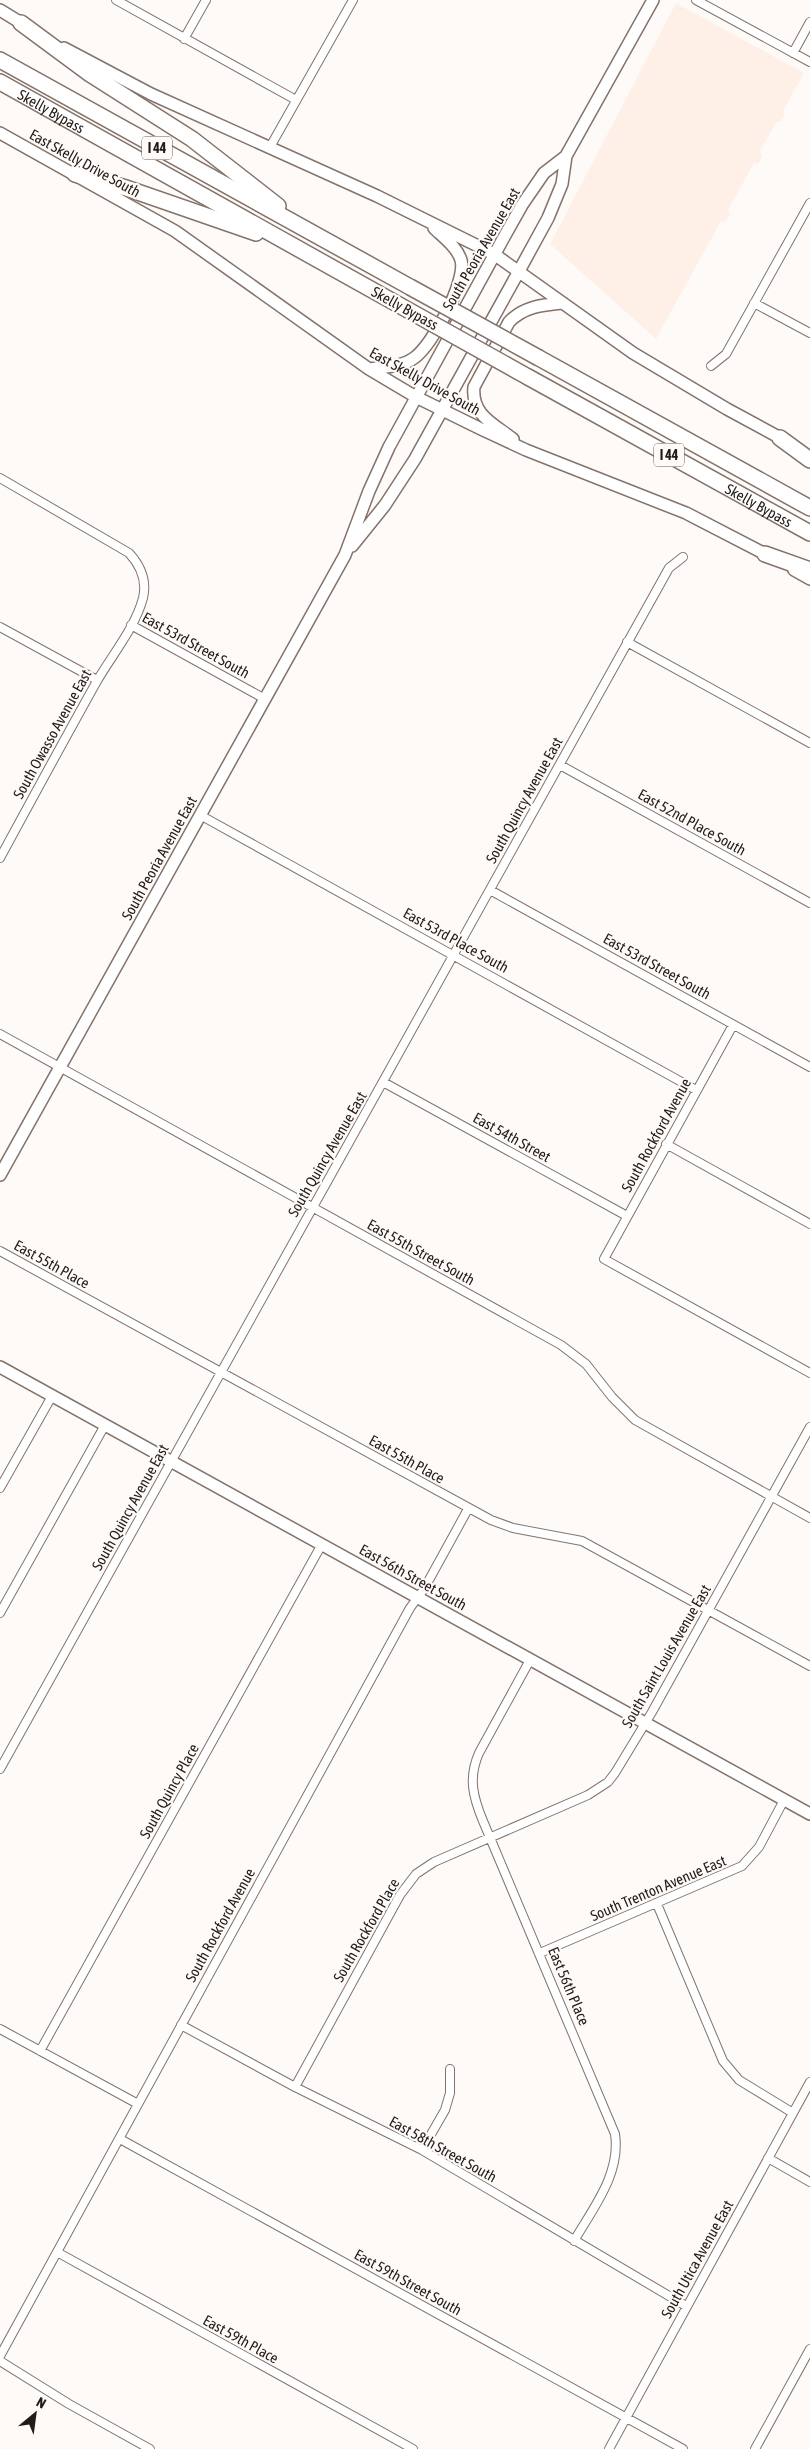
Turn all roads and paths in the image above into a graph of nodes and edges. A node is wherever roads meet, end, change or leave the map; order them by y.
1 (116, 0) edge
2 (206, 0) edge
3 (353, 0) edge
4 (653, 0) edge
5 (696, 0) edge
6 (0, 10) edge
7 (810, 22) edge
8 (21, 23) junction
9 (184, 39) junction
10 (793, 53) junction
11 (0, 60) edge
12 (810, 62) edge
13 (0, 82) edge
14 (296, 100) junction
15 (0, 133) edge
16 (270, 147) junction
17 (566, 156) junction
18 (75, 174) junction
19 (810, 202) edge
20 (425, 220) junction
21 (314, 234) junction
22 (290, 245) junction
23 (494, 254) junction
24 (519, 271) junction
25 (564, 303) junction
26 (754, 303) junction
27 (810, 333) edge
28 (711, 366) dead end
29 (369, 369) junction
30 (416, 397) junction
31 (442, 410) junction
32 (780, 438) junction
33 (526, 450) junction
34 (810, 455) edge
35 (810, 460) edge
36 (0, 478) edge
37 (810, 508) edge
38 (810, 533) edge
39 (765, 554) junction
40 (345, 555) junction
41 (683, 557) dead end
42 (810, 570) edge
43 (810, 579) edge
44 (131, 625) junction
45 (0, 627) edge
46 (628, 642) junction
47 (98, 680) junction
48 (265, 698) junction
49 (810, 743) edge
50 (560, 765) junction
51 (200, 815) junction
52 (0, 858) edge
53 (490, 890) junction
54 (810, 903) edge
55 (454, 954) junction
56 (734, 1025) junction
57 (0, 1034) edge
58 (810, 1067) edge
59 (59, 1068) junction
60 (383, 1082) junction
61 (696, 1090) junction
62 (666, 1144) junction
63 (0, 1175) edge
64 (312, 1208) junction
65 (627, 1216) junction
66 (810, 1224) edge
67 (0, 1250) edge
68 (0, 1367) edge
69 (220, 1372) junction
70 (810, 1373) edge
71 (52, 1396) junction
72 (105, 1425) junction
73 (810, 1427) edge
74 (171, 1462) junction
75 (0, 1488) edge
76 (771, 1497) junction
77 (468, 1509) junction
78 (810, 1518) edge
79 (322, 1544) junction
80 (418, 1598) junction
81 (709, 1610) junction
82 (0, 1613) edge
83 (530, 1660) junction
84 (810, 1666) edge
85 (645, 1723) junction
86 (0, 1769) edge
87 (784, 1800) junction
88 (810, 1814) edge
89 (490, 1837) junction
90 (657, 1904) junction
91 (540, 1953) junction
92 (181, 2026) junction
93 (0, 2029) edge
94 (40, 2051) junction
95 (450, 2069) dead end
96 (810, 2082) edge
97 (295, 2087) junction
98 (138, 2104) junction
99 (793, 2113) junction
100 (120, 2139) junction
101 (422, 2150) junction
102 (768, 2158) junction
103 (810, 2182) edge
104 (574, 2241) junction
105 (57, 2252) junction
106 (686, 2306) junction
107 (810, 2349) edge
108 (0, 2356) edge
109 (0, 2361) edge
110 (807, 2362) edge
111 (626, 2418) junction
112 (150, 2449) edge
113 (413, 2449) edge
114 (609, 2449) edge
115 (683, 2449) edge
116 (755, 2449) edge

1 - 9 street
2 - 9 street
3 - 14 street
4 - 17 main road, South Peoria Avenue East
5 - 10 street
6 - 8 main road
7 - 10 street
8 - 16 main road
8 - 21 highway
9 - 14 street
10 - 12 street
11 - 21 highway, Skelly Bypass / I 44
13 - 22 highway, Skelly Bypass / I 44
14 - 16 street
15 - 18 main road, East Skelly Drive South
16 - 20 main road
17 - 23 main road, South Peoria Avenue East
17 - 24 main road, South Peoria Avenue East
18 - 22 highway
18 - 29 main road, East Skelly Drive South
19 - 26 street
20 - 23 main road
20 - 29 main road
21 - 37 highway, Skelly Bypass / I 44, bridge
22 - 38 highway, Skelly Bypass / I 44, bridge
23 - 24 main road
23 - 30 main road, South Peoria Avenue East
24 - 25 main road
24 - 31 main road, South Peoria Avenue East
25 - 32 main road
25 - 33 main road
26 - 27 street
26 - 28 street
29 - 30 main road, East Skelly Drive South
30 - 31 main road, East Skelly Drive South
30 - 40 main road, South Peoria Avenue East
31 - 33 main road, East Skelly Drive South
31 - 40 main road, South Peoria Avenue East
32 - 34 main road
32 - 35 highway
33 - 39 main road, East Skelly Drive South
36 - 44 street, East 53rd Street South
39 - 42 highway
39 - 43 main road, East Skelly Drive South
40 - 48 main road, South Peoria Avenue East
41 - 46 street, South Quincy Avenue East
44 - 47 street, South Owasso Avenue East
44 - 48 street, East 53rd Street South
45 - 47 street
46 - 49 street
46 - 50 street, South Quincy Avenue East
47 - 52 street, South Owasso Avenue East
48 - 51 main road, South Peoria Avenue East
50 - 53 street, South Quincy Avenue East
50 - 54 street, East 52nd Place South
51 - 55 street, East 53rd Place South
51 - 59 main road, South Peoria Avenue East
53 - 55 street, South Quincy Avenue East
53 - 56 street, East 53rd Street South
55 - 60 street, South Quincy Avenue East
55 - 61 street, East 53rd Place South
56 - 58 street, East 53rd Street South
56 - 61 street, South Rockford Avenue
57 - 59 street, East 55th Street South
59 - 63 main road, South Peoria Avenue East
59 - 64 street, East 55th Street South
60 - 64 street, South Quincy Avenue East
60 - 65 street, East 54th Street
61 - 62 street, South Rockford Avenue
62 - 65 street, South Rockford Avenue
62 - 66 street
64 - 69 street, South Quincy Avenue East
64 - 76 street, East 55th Street South
65 - 70 street, South Rockford Avenue
67 - 69 street, East 55th Place
68 - 71 main road, East 56th Street South
69 - 74 street, South Quincy Avenue East
69 - 77 street, East 55th Place
71 - 72 main road, East 56th Street South
71 - 75 street
72 - 74 main road, East 56th Street South
72 - 82 street
73 - 76 street, South Saint Louis Avenue East
74 - 79 main road, East 56th Street South
74 - 86 street, South Quincy Avenue East
76 - 78 street, East 55th Street South
76 - 81 street, South Saint Louis Avenue East
77 - 80 street, South Rockford Avenue
77 - 81 street, East 55th Place
79 - 80 main road, East 56th Street South
79 - 94 street, South Quincy Place
80 - 83 main road, East 56th Street South
80 - 92 street, South Rockford Avenue
81 - 84 street, East 55th Place
81 - 85 street, South Saint Louis Avenue East
83 - 85 main road, East 56th Street South
83 - 89 street
85 - 87 main road, East 56th Street South
85 - 89 street, South Saint Louis Avenue East
87 - 88 main road, East 56th Street South
87 - 90 street, South Trenton Avenue East
89 - 91 street, East 56th Place
89 - 97 street, South Rockford Place
90 - 91 street, South Trenton Avenue East
90 - 99 street
91 - 104 street, East 56th Place
92 - 97 street, East 58th Street South
92 - 98 street, South Rockford Avenue
93 - 94 street
94 - 98 street
95 - 101 street
96 - 99 street, South Utica Avenue East
97 - 101 street, East 58th Street South
98 - 100 street, South Rockford Avenue
99 - 102 street, South Utica Avenue East
100 - 105 street, South Rockford Avenue
100 - 111 street, East 59th Street South
101 - 104 street, East 58th Street South
102 - 103 street
102 - 106 street, South Utica Avenue East
104 - 106 street, East 58th Street South
105 - 108 street, South Rockford Avenue
105 - 113 street, East 59th Place
106 - 111 street, South Utica Avenue East
107 - 110 street
109 - 112 street
110 - 116 street
111 - 114 street, South Utica Avenue East
111 - 115 street, East 59th Street South

